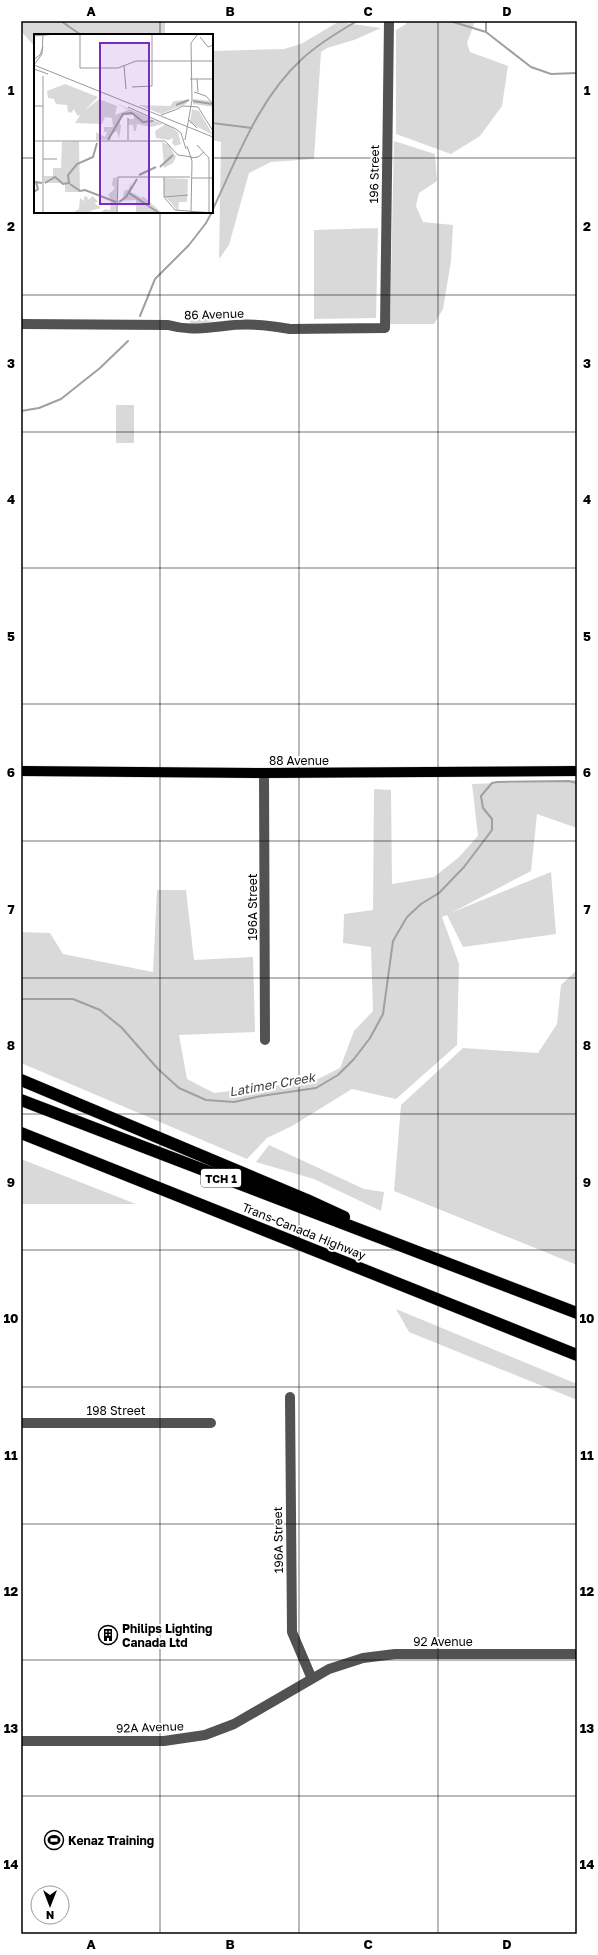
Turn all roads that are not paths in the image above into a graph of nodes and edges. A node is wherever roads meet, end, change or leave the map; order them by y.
1 (389, 21) edge
2 (21, 324) edge
3 (385, 328) joint
4 (21, 771) edge
5 (577, 771) edge
6 (264, 773) junction
7 (265, 1040) dead end
8 (21, 1080) edge
9 (21, 1100) edge
10 (22, 1134) edge
11 (421, 1253) junction
12 (577, 1314) edge
13 (577, 1355) edge
14 (290, 1397) dead end
15 (21, 1423) edge
16 (212, 1423) dead end
17 (577, 1654) edge
18 (312, 1679) junction
19 (21, 1741) edge

1 - 3 street, 196 Street
2 - 3 street, 86 Avenue
4 - 6 main road, 88 Avenue
5 - 6 main road, 88 Avenue
6 - 7 street, 196A Street
8 - 11 highway
9 - 11 highway, Trans-Canada Highway / TCH 1
10 - 13 highway, Trans-Canada Highway / TCH 1
11 - 12 highway, Trans-Canada Highway / TCH 1
14 - 18 street, 196A Street
15 - 16 street, 198 Street
17 - 18 street, 92 Avenue
18 - 19 street, 92A Avenue

